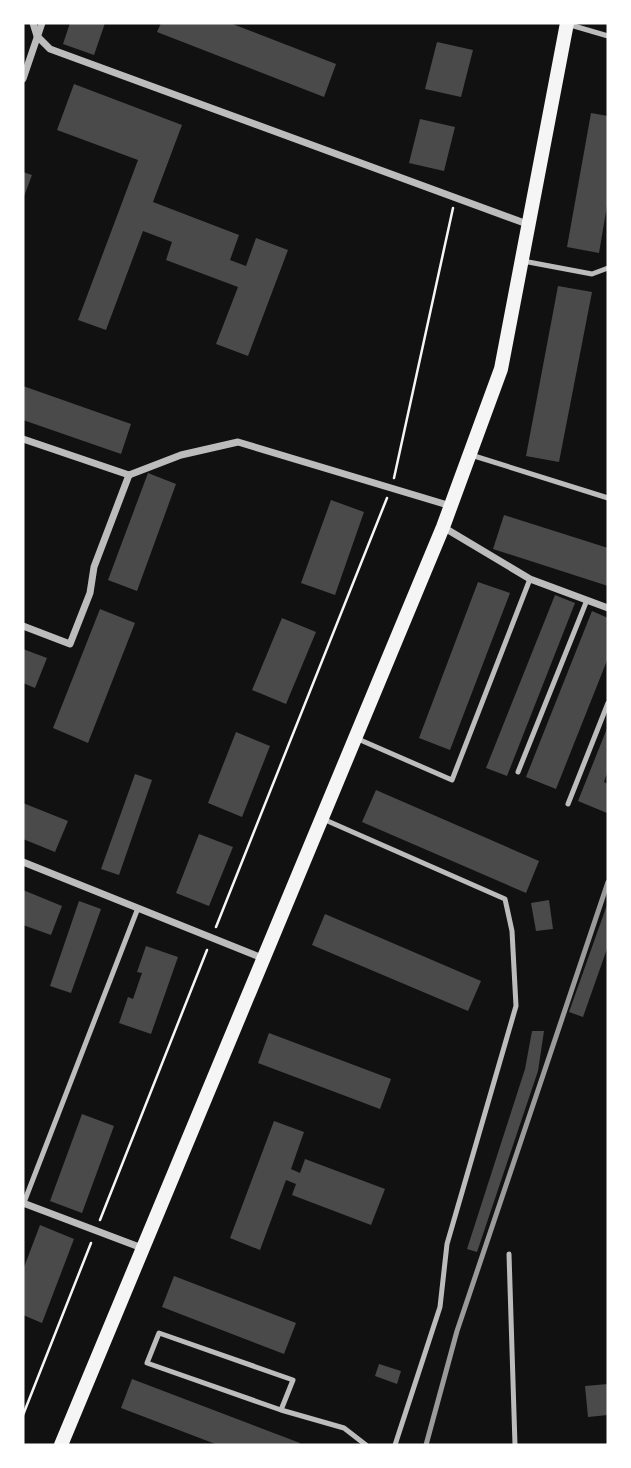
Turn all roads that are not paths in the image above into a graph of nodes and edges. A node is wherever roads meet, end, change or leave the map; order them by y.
1 (33, 23) edge
2 (42, 23) edge
3 (567, 23) edge
4 (37, 36) junction
5 (608, 36) edge
6 (23, 79) edge
7 (530, 225) junction
8 (523, 261) junction
9 (608, 268) edge
10 (23, 439) edge
11 (471, 454) junction
12 (129, 475) junction
13 (608, 498) edge
14 (451, 506) junction
15 (443, 527) junction
16 (530, 579) junction
17 (587, 600) junction
18 (608, 608) edge
19 (23, 626) edge
20 (608, 703) edge
21 (355, 737) junction
22 (518, 772) dead end
23 (568, 804) dead end
24 (321, 818) junction
25 (23, 862) edge
26 (138, 908) junction
27 (262, 958) junction
28 (23, 1204) edge
29 (142, 1248) junction
30 (509, 1254) dead end
31 (281, 1410) junction
32 (61, 1445) edge
33 (366, 1445) edge
34 (395, 1445) edge
35 (515, 1445) edge

1 - 4 street
2 - 4 street
3 - 5 lane
3 - 7 main road
4 - 6 street
4 - 7 street
7 - 8 main road
8 - 9 lane
8 - 11 main road
10 - 12 street
11 - 13 lane
11 - 14 main road
12 - 14 street
12 - 19 street
14 - 15 main road
15 - 16 street
15 - 21 main road
16 - 17 street
16 - 21 lane
17 - 18 street
17 - 22 lane
20 - 23 lane
21 - 24 main road
24 - 27 main road
24 - 34 lane
25 - 26 street
26 - 27 street
26 - 28 lane
27 - 29 main road
28 - 29 street
29 - 32 main road
30 - 35 lane
31 - 31 lane
31 - 33 lane

